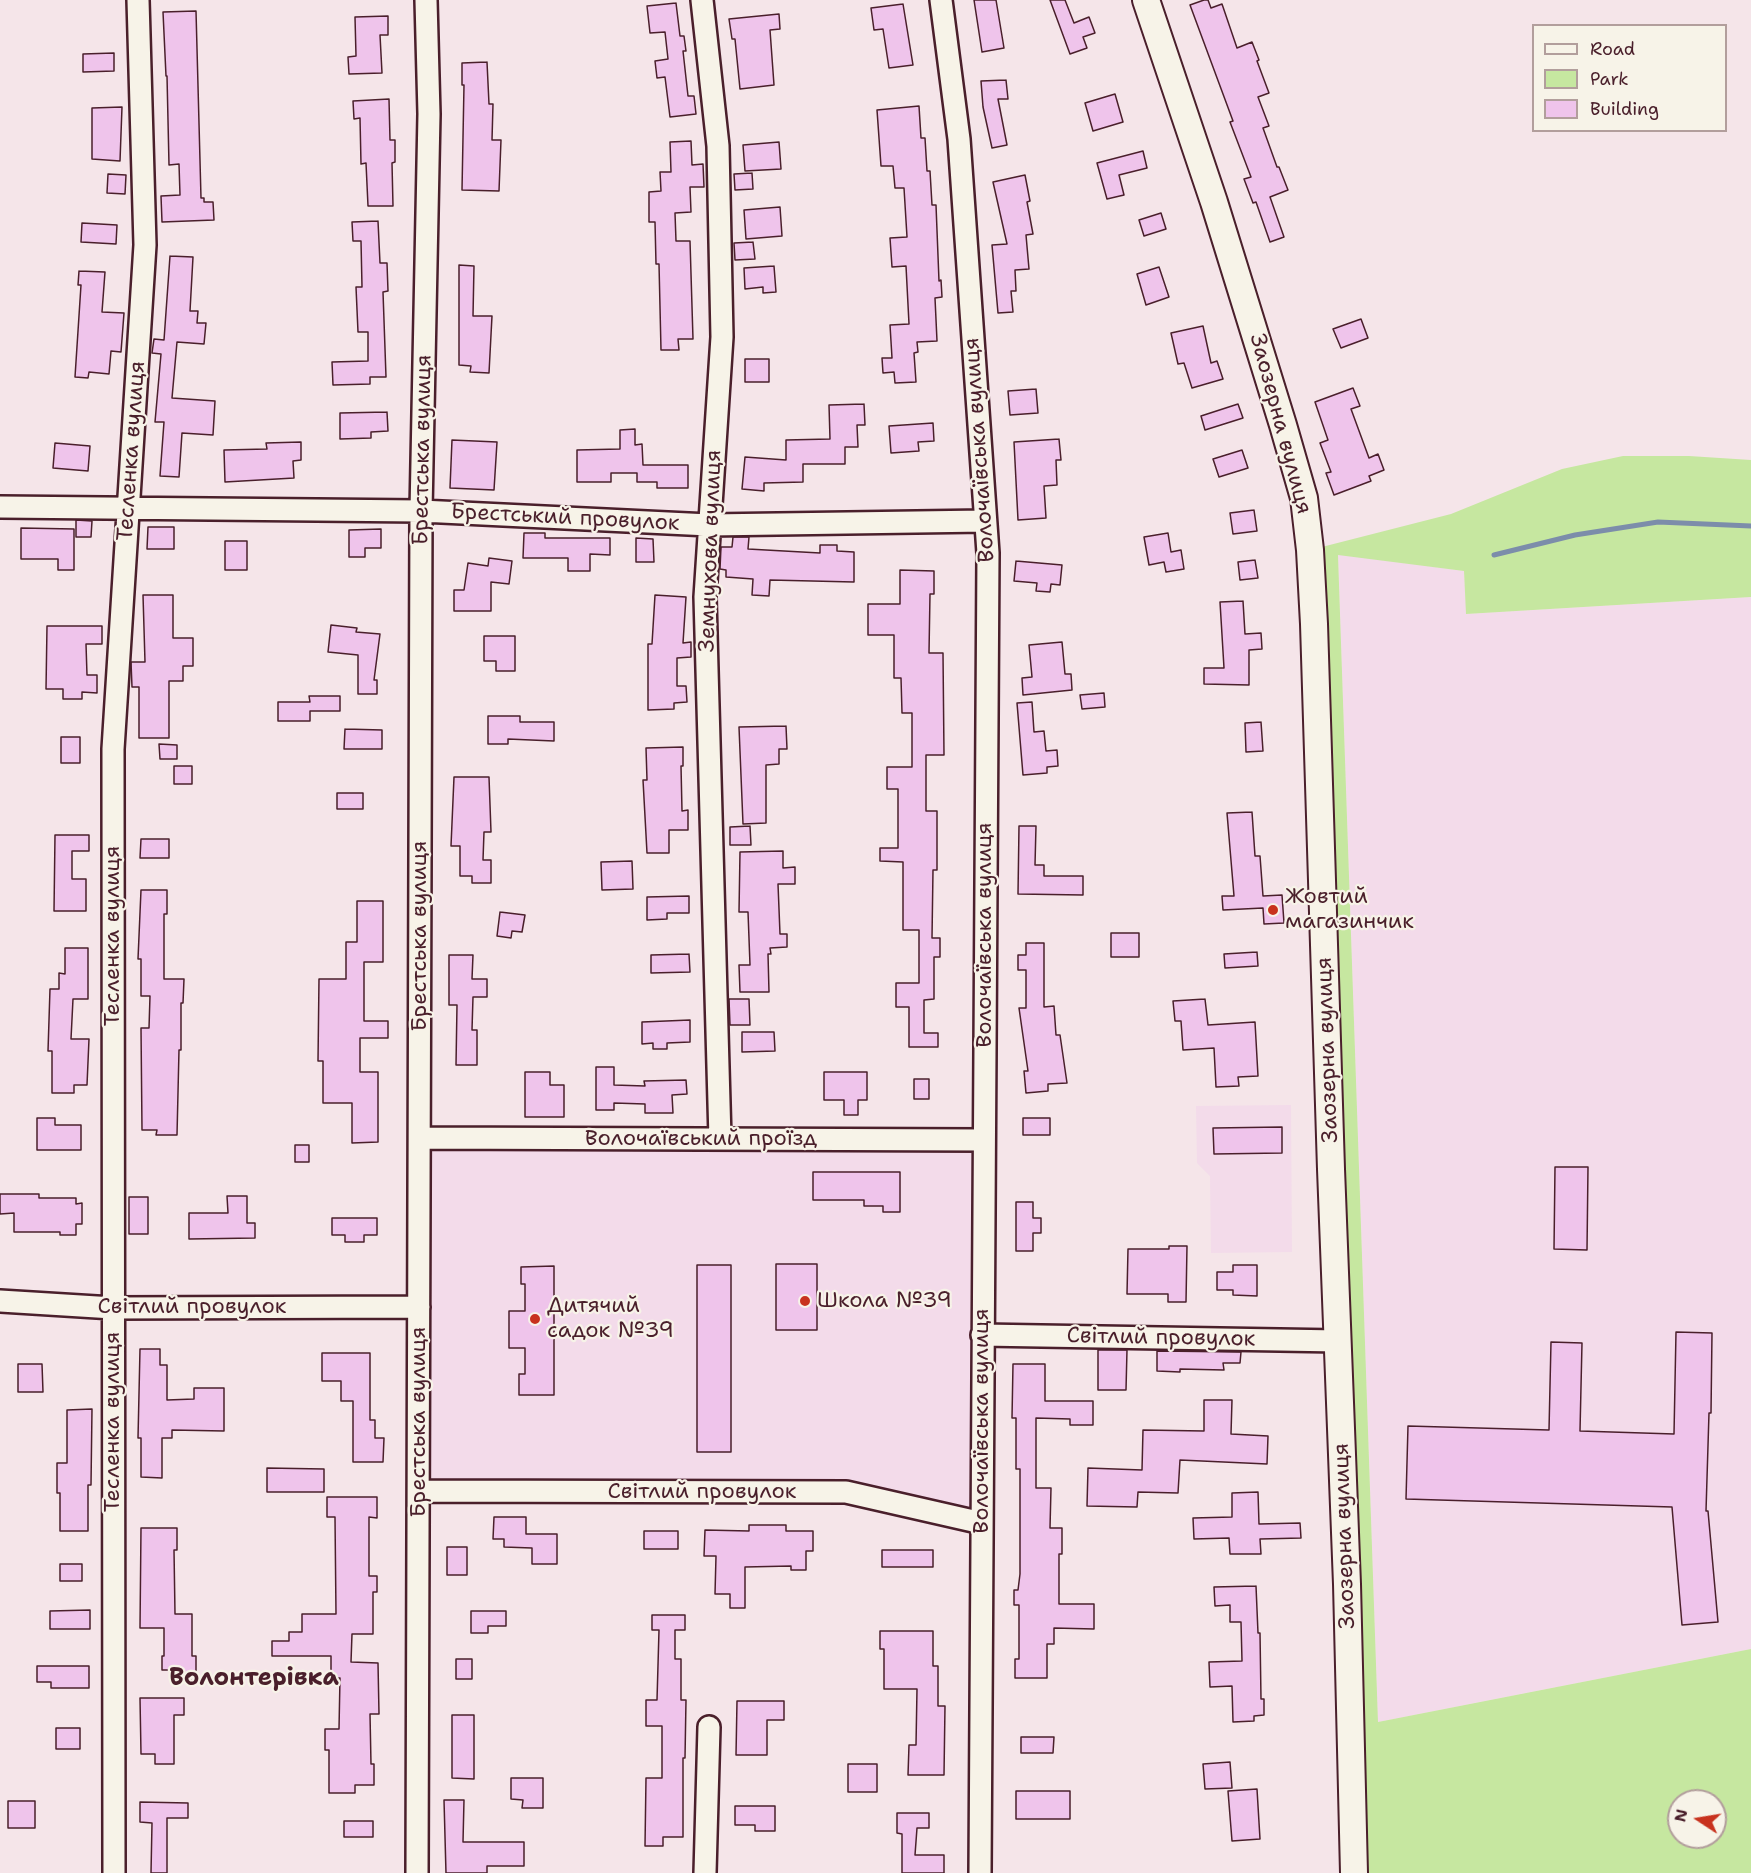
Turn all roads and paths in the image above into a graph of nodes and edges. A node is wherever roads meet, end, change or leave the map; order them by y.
1 (138, 0) edge
2 (426, 0) edge
3 (702, 0) edge
4 (941, 0) edge
5 (1146, 0) edge
6 (0, 507) edge
7 (129, 508) junction
8 (422, 511) junction
9 (986, 521) junction
10 (709, 525) junction
11 (420, 1138) junction
12 (720, 1139) junction
13 (983, 1140) junction
14 (0, 1301) edge
15 (419, 1307) junction
16 (113, 1308) junction
17 (982, 1335) junction
18 (1339, 1341) junction
19 (419, 1491) junction
20 (982, 1524) junction
21 (709, 1727) dead end
22 (114, 1873) edge
23 (417, 1873) edge
24 (705, 1873) edge
25 (980, 1873) edge
26 (1354, 1873) edge

1 - 7 street, Тесленка вулиця
2 - 8 street, Брестська вулиця
3 - 10 street, Земнухова вулиця
4 - 9 street, Волочаївська вулиця
5 - 18 street, Заозерна вулиця
6 - 7 street, Брестський провулок
7 - 8 street, Брестський провулок
7 - 16 street, Тесленка вулиця
8 - 10 street, Брестський провулок
8 - 11 street, Брестська вулиця
9 - 10 street, Брестський провулок
9 - 13 street, Волочаївська вулиця
10 - 12 street, Земнухова вулиця
11 - 12 street, Волочаївський проїзд
11 - 15 street, Брестська вулиця
12 - 13 street, Волочаївський проїзд
13 - 17 street, Волочаївська вулиця
14 - 16 street, Світлий провулок
15 - 16 street, Світлий провулок
15 - 19 street, Брестська вулиця
16 - 22 street, Тесленка вулиця
17 - 18 street, Світлий провулок
17 - 20 street, Волочаївська вулиця
18 - 26 street, Заозерна вулиця
19 - 20 street, Світлий провулок
19 - 23 street, Брестська вулиця
20 - 25 street, Волочаївська вулиця
21 - 24 street

